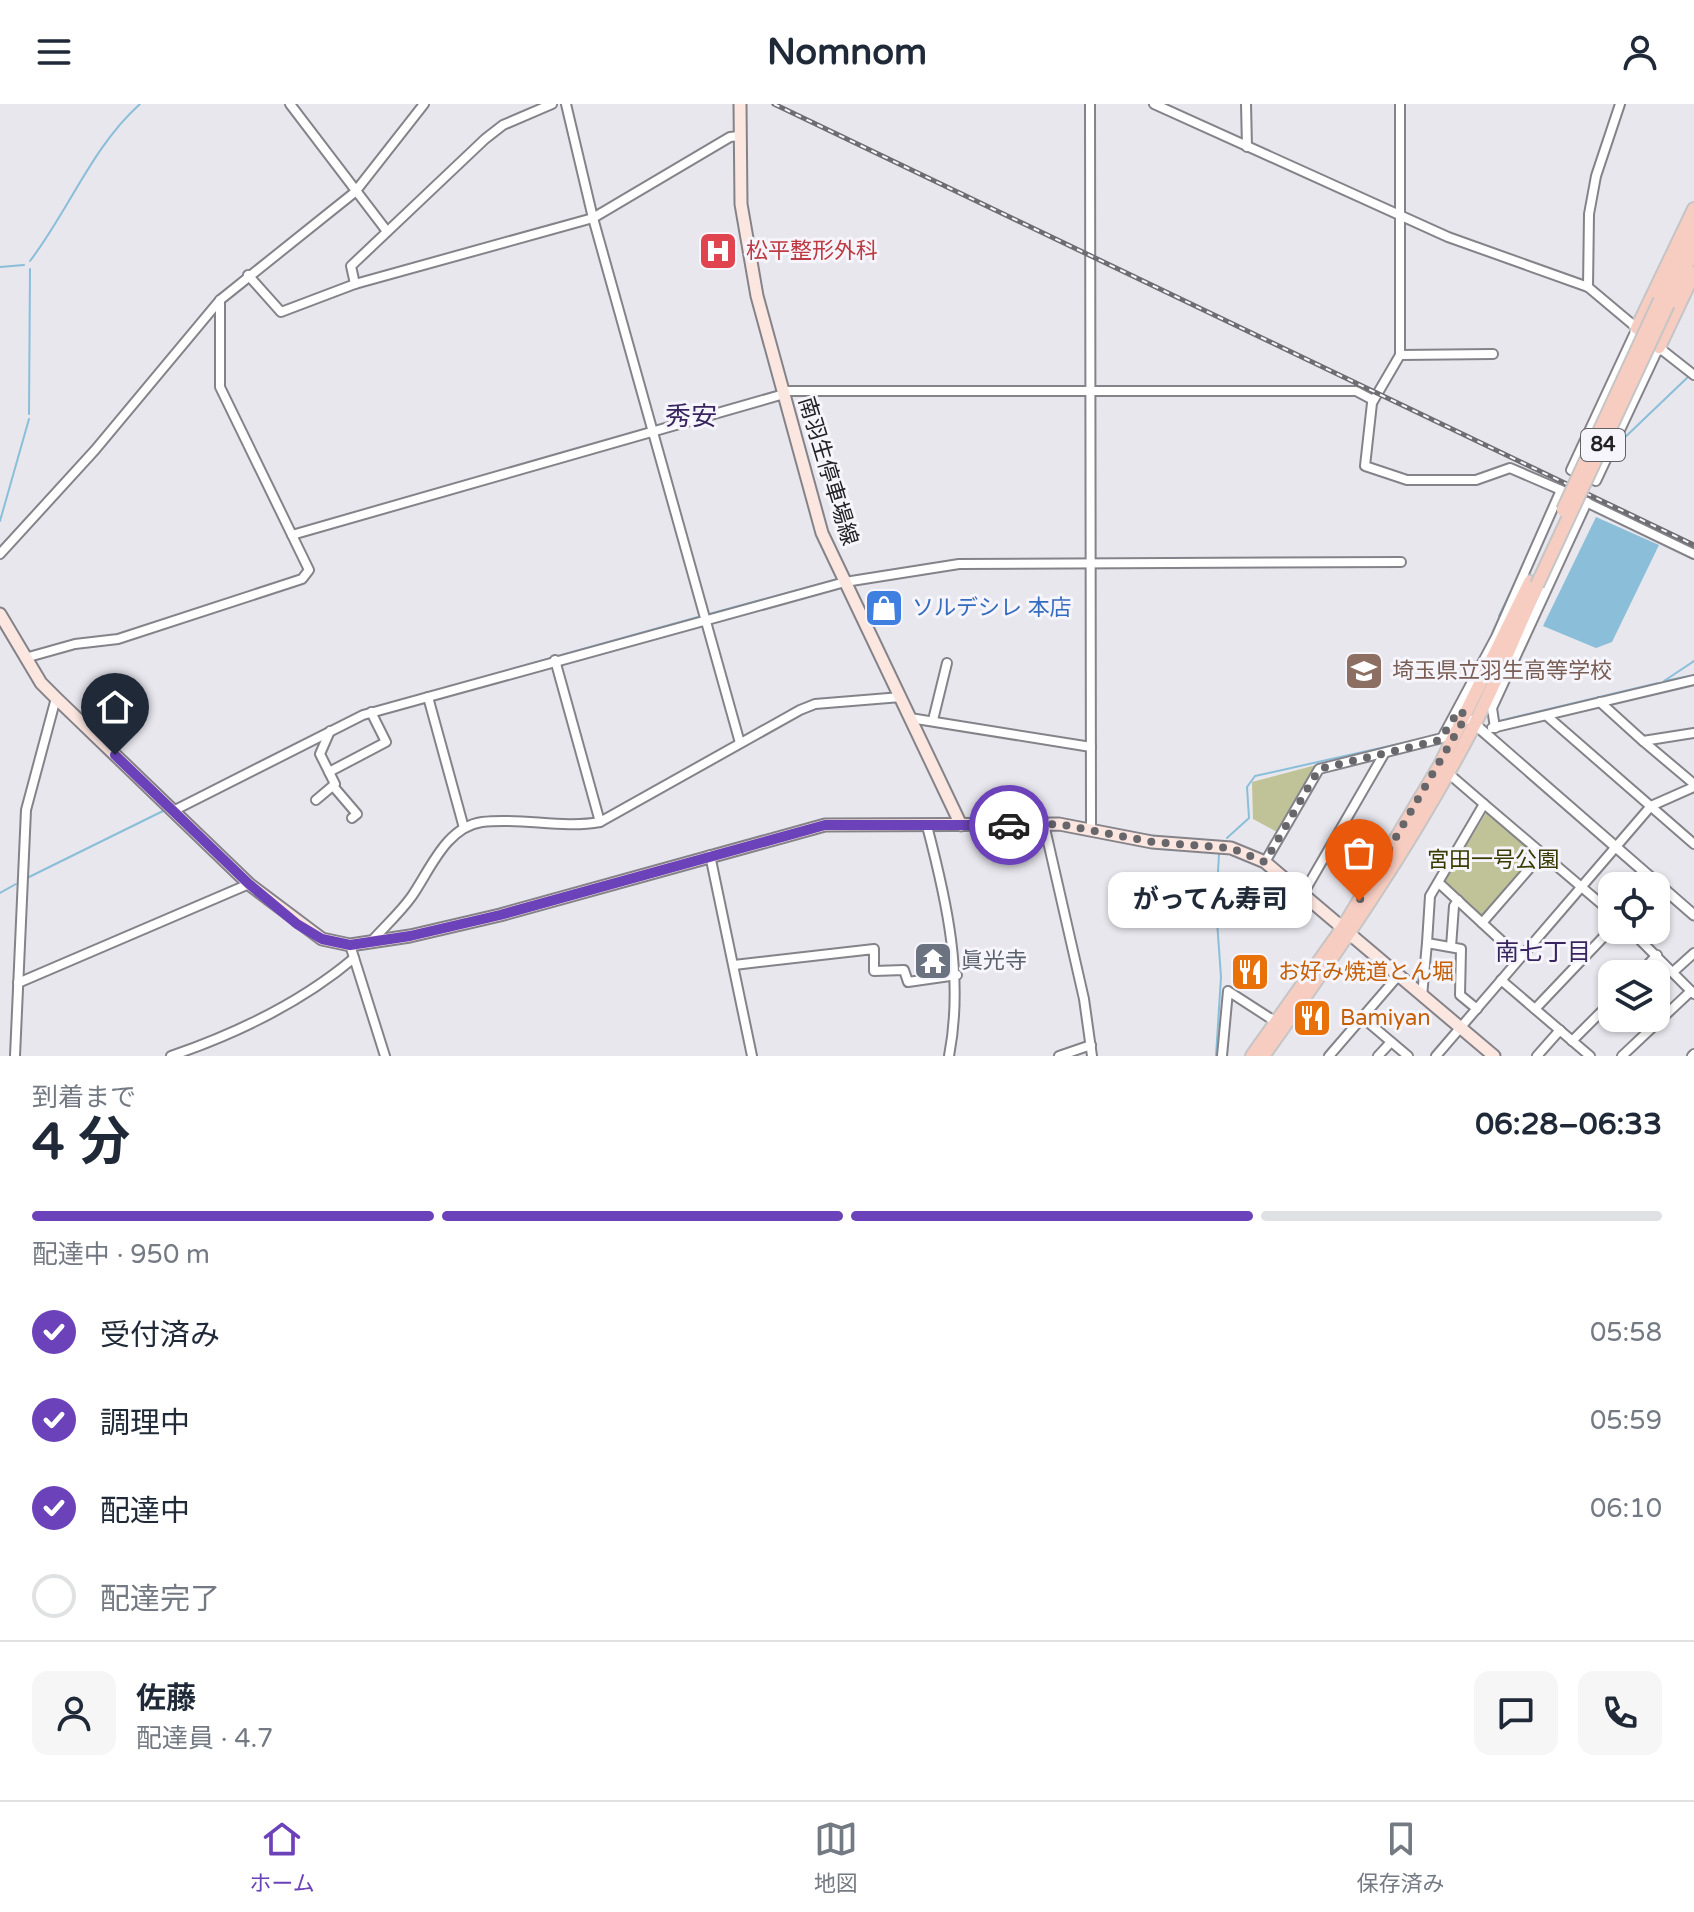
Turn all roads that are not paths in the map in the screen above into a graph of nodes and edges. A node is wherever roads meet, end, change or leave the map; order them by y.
1 (290, 104) edge
2 (424, 104) edge
3 (552, 104) edge
4 (566, 104) edge
5 (740, 104) edge
6 (1090, 104) edge
7 (1154, 104) edge
8 (1246, 104) edge
9 (1400, 104) edge
10 (1620, 104) edge
11 (739, 136) junction
12 (1247, 147) junction
13 (355, 192) junction
14 (1694, 209) edge
15 (1401, 216) junction
16 (593, 218) junction
17 (386, 230) junction
18 (1694, 230) edge
19 (1694, 250) edge
20 (1694, 273) edge
21 (248, 275) junction
22 (355, 284) junction
23 (1588, 287) junction
24 (220, 300) junction
25 (1664, 302) junction
26 (1637, 328) junction
27 (1659, 347) junction
28 (1493, 354) dead end
29 (1400, 355) junction
30 (1692, 371) edge
31 (1090, 392) junction
32 (784, 393) junction
33 (1373, 400) junction
34 (652, 432) junction
35 (1561, 490) junction
36 (1587, 502) junction
37 (292, 535) junction
38 (0, 554) edge
39 (1694, 554) edge
40 (1401, 562) dead end
41 (1091, 565) junction
42 (845, 582) junction
43 (0, 614) edge
44 (707, 618) junction
45 (25, 658) junction
46 (555, 660) junction
47 (947, 663) dead end
48 (1694, 680) edge
49 (428, 697) junction
50 (901, 697) junction
51 (56, 698) junction
52 (1600, 702) junction
53 (371, 712) junction
54 (1547, 716) junction
55 (1467, 717) junction
56 (910, 718) junction
57 (933, 720) junction
58 (1495, 728) junction
59 (330, 731) junction
60 (1694, 733) edge
61 (1485, 734) junction
62 (1643, 741) junction
63 (740, 743) junction
64 (1091, 747) junction
65 (1384, 754) junction
66 (329, 772) junction
67 (1448, 773) junction
68 (1694, 785) edge
69 (333, 786) junction
70 (316, 800) dead end
71 (1484, 804) junction
72 (1651, 806) junction
73 (173, 811) junction
74 (352, 818) dead end
75 (600, 822) junction
76 (1044, 824) junction
77 (961, 825) junction
78 (927, 826) junction
79 (464, 828) junction
80 (1091, 828) junction
81 (1690, 834) edge
82 (1694, 844) edge
83 (1617, 845) junction
84 (1542, 854) junction
85 (710, 855) junction
86 (1265, 862) junction
87 (1439, 883) junction
88 (249, 884) junction
89 (1581, 887) junction
90 (1303, 894) junction
91 (1458, 900) junction
92 (1598, 901) edge
93 (1694, 915) edge
94 (1482, 923) junction
95 (1346, 932) junction
96 (370, 943) junction
97 (1427, 943) junction
98 (1598, 943) edge
99 (1645, 944) edge
100 (350, 945) junction
101 (1451, 947) junction
102 (1694, 953) edge
103 (1657, 955) junction
104 (354, 958) junction
105 (1520, 958) junction
106 (1652, 960) edge
107 (734, 965) junction
108 (1673, 972) junction
109 (957, 975) junction
110 (1398, 976) junction
111 (1501, 980) junction
112 (18, 983) junction
113 (1692, 993) edge
114 (1422, 996) junction
115 (1477, 1009) junction
116 (1535, 1009) junction
117 (1598, 1015) edge
118 (1363, 1018) junction
119 (1276, 1022) junction
120 (1461, 1028) junction
121 (1560, 1030) junction
122 (1572, 1041) junction
123 (1391, 1042) junction
124 (1091, 1045) junction
125 (15, 1056) edge
126 (171, 1056) edge
127 (385, 1056) edge
128 (752, 1056) edge
129 (949, 1056) edge
130 (1059, 1056) edge
131 (1092, 1056) edge
132 (1222, 1056) edge
133 (1252, 1056) edge
134 (1263, 1056) edge
135 (1329, 1056) edge
136 (1378, 1056) edge
137 (1408, 1056) edge
138 (1436, 1056) edge
139 (1494, 1056) edge
140 (1537, 1056) edge
141 (1590, 1056) edge
142 (1622, 1056) edge

1 - 13 street
2 - 13 street
3 - 17 street
4 - 16 street
5 - 11 main road, 南羽生停車場線
6 - 31 street
7 - 12 street
8 - 12 street
9 - 15 street
10 - 23 street
11 - 16 street
11 - 32 main road, 南羽生停車場線
12 - 15 street
13 - 17 street
13 - 21 street
14 - 26 main road
15 - 23 street
15 - 29 street
16 - 22 street
16 - 34 street
17 - 22 street
18 - 25 main road, 84
19 - 25 main road, 84
20 - 27 main road
21 - 22 street
21 - 24 street
23 - 26 street
24 - 37 street
24 - 38 street
25 - 55 main road, 84, bridge
26 - 27 street
26 - 27 street
27 - 30 street
28 - 29 street
29 - 33 street
31 - 32 street
31 - 33 street
31 - 41 street
32 - 34 street
32 - 42 main road, 南羽生停車場線
33 - 35 street
34 - 37 street
34 - 44 street
35 - 36 street
35 - 55 street
36 - 39 street
36 - 58 street
37 - 45 street
40 - 41 street
41 - 42 street
41 - 64 street
42 - 44 street
42 - 50 main road, 南羽生停車場線
43 - 45 main road
44 - 46 street
44 - 63 street
45 - 51 main road
46 - 49 street
46 - 75 street
47 - 57 street
48 - 52 street
49 - 53 street
49 - 79 street
50 - 56 main road, 南羽生停車場線
50 - 63 street
51 - 73 main road
51 - 112 street
52 - 54 street
52 - 62 street
53 - 59 street
53 - 66 street
54 - 58 street
54 - 72 street
55 - 61 street
55 - 65 street
55 - 67 main road, 84
55 - 95 main road, 84
56 - 57 street
56 - 77 main road, 南羽生停車場線
57 - 64 street
58 - 61 street
59 - 66 street
59 - 73 street
60 - 62 street
61 - 83 street
62 - 68 street
63 - 75 street
64 - 80 street
65 - 86 street
65 - 90 street
66 - 69 street
67 - 71 street
67 - 95 main road, 84
68 - 72 street
69 - 70 street
69 - 74 street
71 - 84 street
71 - 87 street
72 - 81 street
72 - 83 street
73 - 88 main road
75 - 79 street
76 - 77 main road
76 - 80 main road
76 - 124 street
77 - 78 main road
78 - 85 main road
78 - 109 street
79 - 96 street
80 - 86 main road
81 - 82 street
83 - 89 street
83 - 93 street
84 - 89 street
84 - 94 street
85 - 96 main road
85 - 107 street
86 - 90 main road
87 - 91 street
87 - 97 street
88 - 100 main road
88 - 112 street
89 - 92 street
89 - 105 street
90 - 95 main road
91 - 94 street
91 - 101 street
94 - 105 street
95 - 110 main road
95 - 119 main road, 84
95 - 134 main road, 84
96 - 100 main road
97 - 101 street
97 - 114 street
98 - 116 street
99 - 103 street
100 - 104 street
101 - 115 street
102 - 108 street
103 - 106 street
103 - 108 street
104 - 126 street
104 - 127 street
105 - 111 street
107 - 109 street
107 - 128 street
108 - 113 street
109 - 129 street
110 - 114 main road
110 - 118 street
111 - 115 street
111 - 116 street
112 - 125 street
113 - 142 street
114 - 120 main road
115 - 120 street
116 - 121 street
117 - 122 street
118 - 123 street
118 - 135 street
119 - 132 street
119 - 133 main road, 84
120 - 138 street
120 - 139 main road
121 - 122 street
121 - 140 street
122 - 141 street
123 - 136 street
123 - 137 street
124 - 130 street
124 - 131 street

